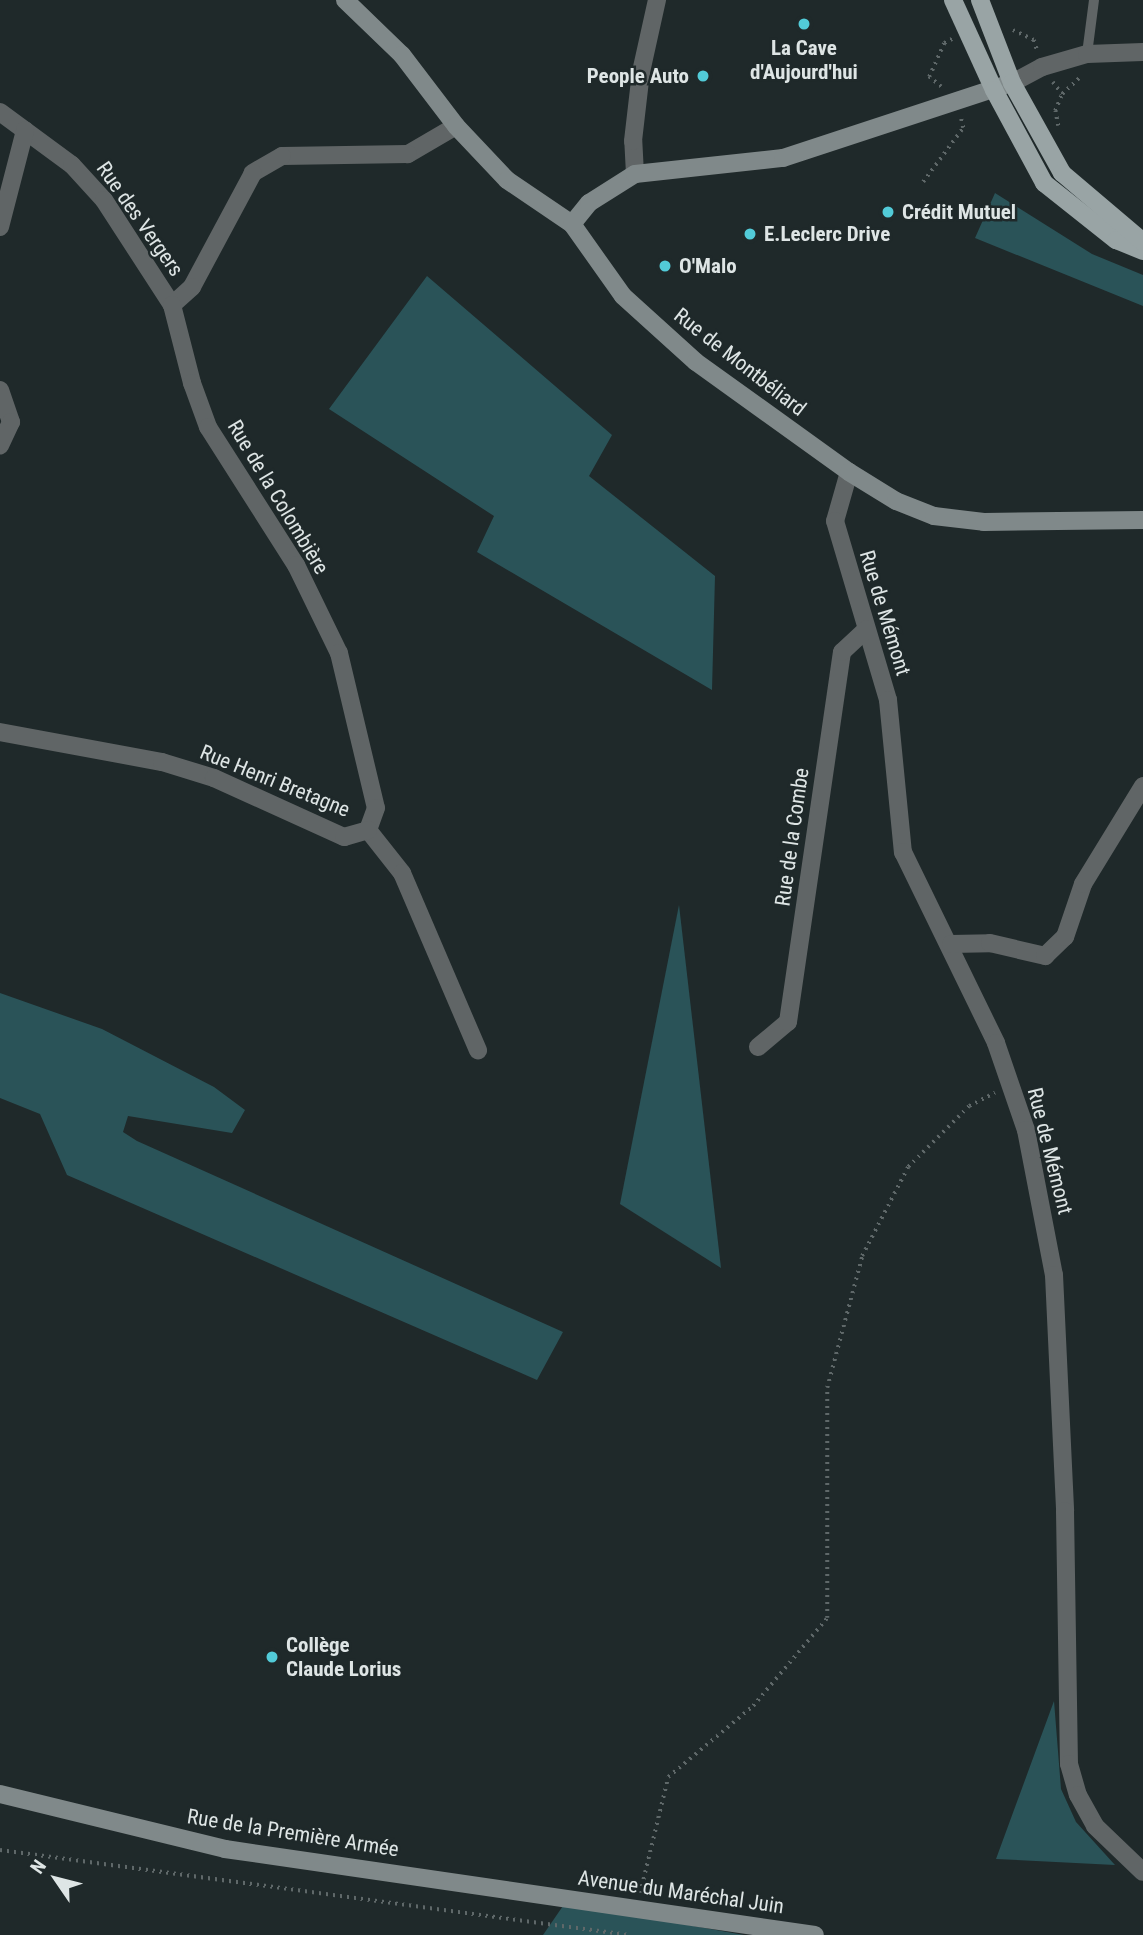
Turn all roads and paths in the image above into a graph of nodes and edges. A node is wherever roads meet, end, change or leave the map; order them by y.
1 (345, 0) edge
2 (657, 0) edge
3 (953, 0) edge
4 (981, 0) edge
5 (1094, 0) edge
6 (1008, 27) dead end
7 (1143, 52) edge
8 (1087, 63) junction
9 (1042, 67) junction
10 (1012, 83) junction
11 (994, 90) junction
12 (1062, 94) junction
13 (0, 112) edge
14 (456, 126) junction
15 (25, 130) junction
16 (1059, 136) dead end
17 (635, 174) junction
18 (572, 224) junction
19 (0, 226) edge
20 (1143, 242) edge
21 (1143, 251) edge
22 (172, 305) junction
23 (0, 390) edge
24 (0, 446) edge
25 (849, 472) junction
26 (1143, 520) edge
27 (866, 630) junction
28 (0, 732) edge
29 (1143, 786) edge
30 (368, 830) junction
31 (951, 944) junction
32 (758, 1047) dead end
33 (478, 1050) dead end
34 (1011, 1086) junction
35 (0, 1794) edge
36 (0, 1850) edge
37 (1143, 1871) edge
38 (541, 1894) joint
39 (636, 1908) junction
40 (629, 1935) edge
41 (815, 1935) edge

1 - 14 street, Rue de Montbéliard
2 - 17 street
3 - 11 main road
4 - 10 main road
5 - 8 lane
6 - 9 path
7 - 8 street
8 - 9 street
8 - 12 path
9 - 10 street
9 - 12 path
10 - 11 street
10 - 20 main road
11 - 17 street
11 - 21 main road
12 - 16 path
13 - 15 street, Rue des Vergers
14 - 18 street, Rue de Montbéliard
14 - 22 street
15 - 19 street
15 - 22 street, Rue des Vergers
17 - 18 street
18 - 25 street, Rue de Montbéliard
22 - 30 street, Rue de la Colombière
23 - 24 street
25 - 26 street, Rue de Montbéliard
25 - 27 street, Rue de Mémont
27 - 31 street, Rue de Mémont
27 - 32 street, Rue de la Combe
28 - 30 street, Rue Henri Bretagne
29 - 31 street
30 - 33 street
31 - 34 street, Rue de Mémont
34 - 37 street, Rue de Mémont
34 - 39 path
35 - 38 street, Rue de la Première Armée
36 - 40 path
38 - 39 street, Avenue du Maréchal Juin
39 - 41 street, Avenue du Maréchal Juin

